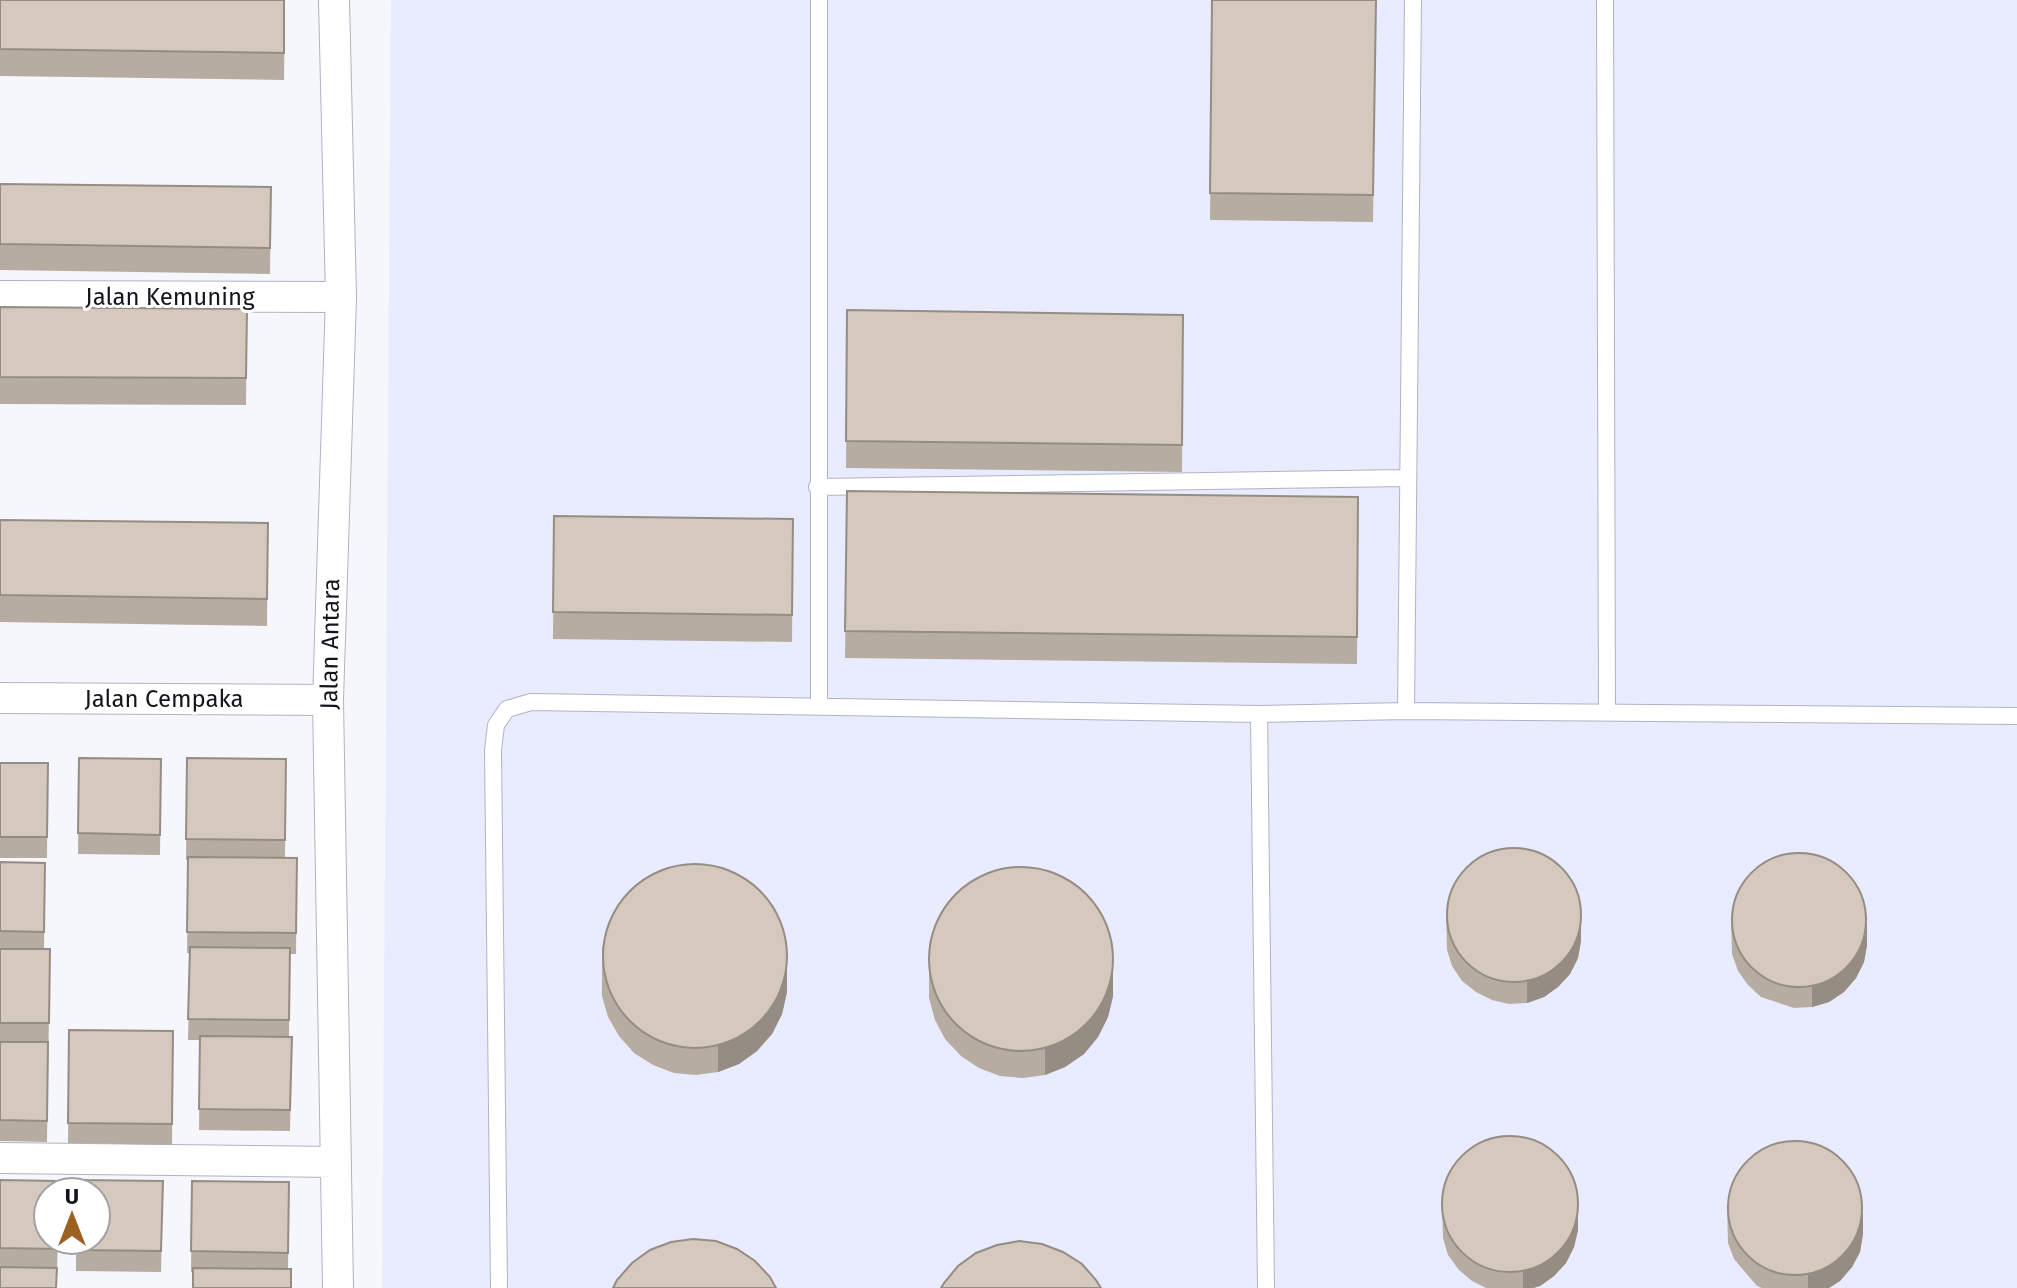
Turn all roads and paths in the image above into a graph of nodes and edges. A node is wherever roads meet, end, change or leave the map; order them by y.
1 (334, 0) edge
2 (819, 0) edge
3 (1413, 0) edge
4 (1605, 0) edge
5 (0, 296) edge
6 (341, 297) junction
7 (1407, 478) junction
8 (817, 487) junction
9 (0, 698) edge
10 (328, 700) junction
11 (819, 706) junction
12 (1406, 711) junction
13 (1607, 712) junction
14 (1259, 714) junction
15 (2017, 716) edge
16 (0, 1158) edge
17 (336, 1162) junction
18 (338, 1288) edge
19 (499, 1288) edge
20 (1266, 1288) edge

1 - 6 street, Jalan Antara
2 - 8 lane
3 - 7 lane
4 - 13 lane
5 - 6 street, Jalan Kemuning
6 - 10 street, Jalan Antara
7 - 8 lane
7 - 12 lane
8 - 11 lane
9 - 10 street, Jalan Cempaka
10 - 17 street, Jalan Antara
11 - 14 lane
11 - 19 lane
12 - 13 lane
12 - 14 lane
13 - 15 lane
14 - 20 lane
16 - 17 street
17 - 18 street, Jalan Antara

